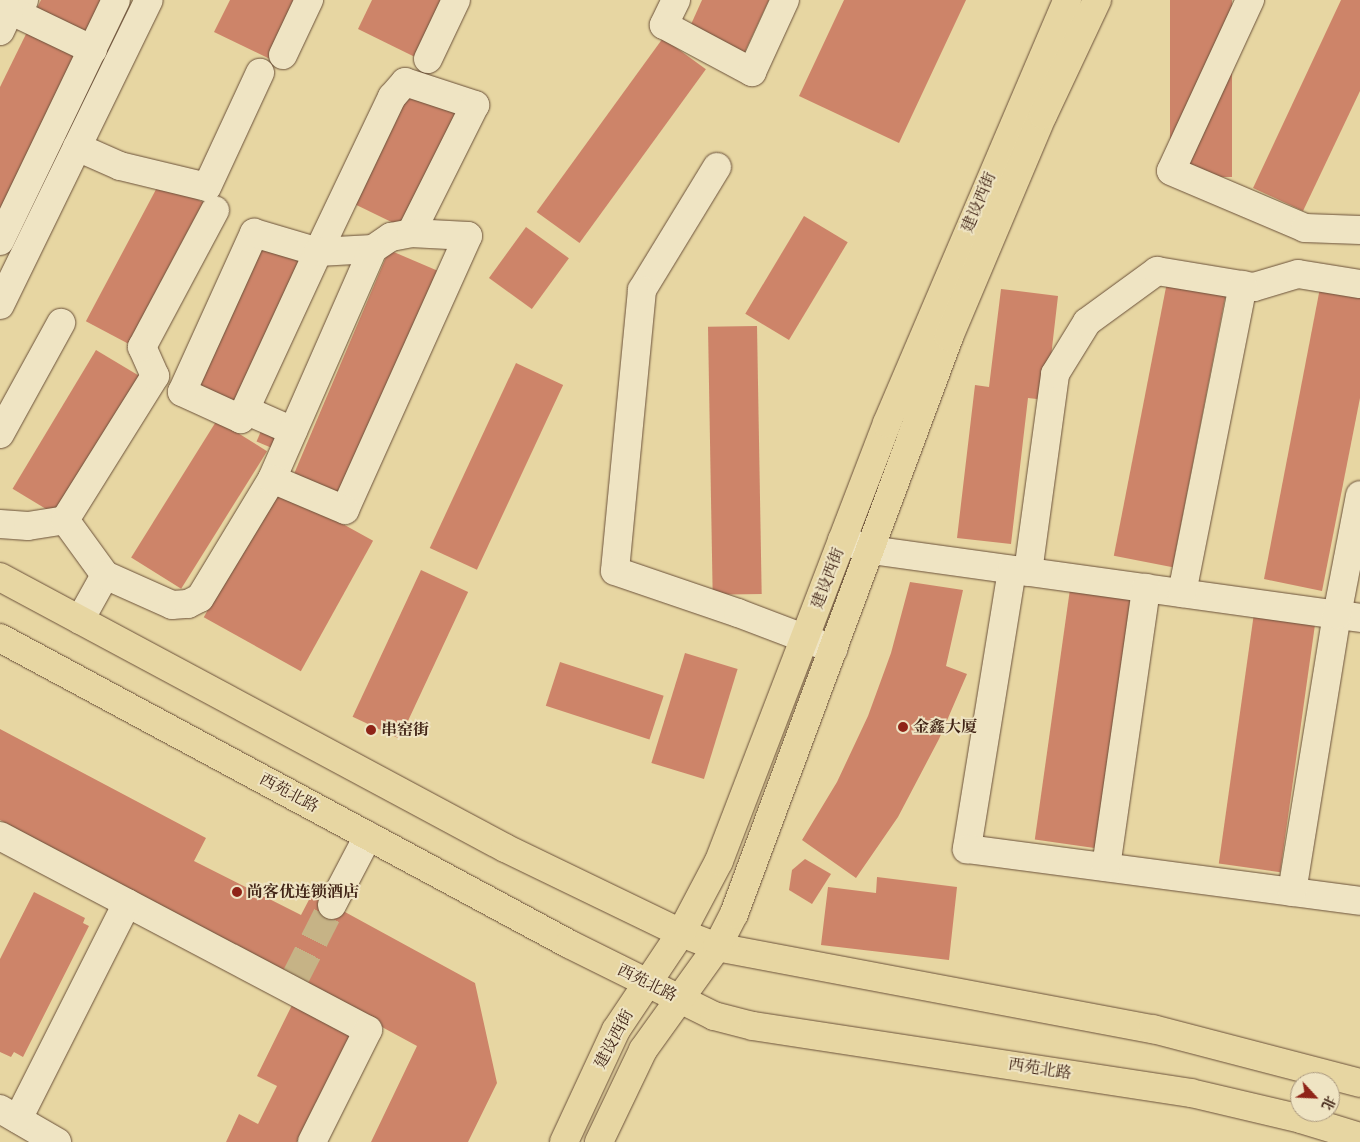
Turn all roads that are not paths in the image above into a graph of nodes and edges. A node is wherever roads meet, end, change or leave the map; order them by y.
1 (24, 0) edge
2 (116, 0) edge
3 (149, 0) edge
4 (310, 0) edge
5 (456, 0) edge
6 (676, 0) edge
7 (785, 0) edge
8 (1067, 0) edge
9 (1097, 0) edge
10 (1250, 0) edge
11 (0, 7) edge
12 (0, 31) edge
13 (93, 50) junction
14 (283, 55) dead end
15 (428, 59) dead end
16 (260, 73) dead end
17 (77, 147) junction
18 (717, 167) dead end
19 (215, 210) dead end
20 (1360, 230) edge
21 (411, 233) junction
22 (0, 241) edge
23 (373, 248) junction
24 (318, 252) junction
25 (1360, 284) edge
26 (1243, 286) junction
27 (0, 305) edge
28 (61, 323) dead end
29 (245, 410) junction
30 (293, 431) junction
31 (0, 434) edge
32 (265, 477) junction
33 (1360, 495) edge
34 (65, 520) junction
35 (0, 524) edge
36 (842, 540) junction
37 (872, 550) junction
38 (1020, 571) junction
39 (105, 575) junction
40 (0, 577) edge
41 (1146, 588) junction
42 (1182, 593) junction
43 (1348, 617) edge
44 (80, 620) junction
45 (0, 638) edge
46 (805, 638) junction
47 (833, 649) junction
48 (0, 836) edge
49 (368, 836) junction
50 (1106, 868) junction
51 (1292, 892) junction
52 (1360, 901) edge
53 (127, 902) junction
54 (332, 905) tunnel mouth
55 (681, 933) junction
56 (717, 947) junction
57 (645, 983) junction
58 (678, 999) junction
59 (1360, 1083) edge
60 (9, 1114) edge
61 (1360, 1137) edge
62 (57, 1142) edge
63 (312, 1142) edge
64 (564, 1142) edge
65 (599, 1142) edge

1 - 13 street
2 - 13 street
3 - 17 street
4 - 14 street
5 - 15 street
6 - 7 street
8 - 36 main road, 建设西街
9 - 37 main road, 建设西街
10 - 20 street
11 - 12 street
13 - 22 street
16 - 17 street
17 - 27 street
18 - 46 street
19 - 34 street
21 - 23 street
21 - 24 street
21 - 32 street
23 - 24 street
23 - 30 street
24 - 29 street
24 - 29 street
25 - 26 street
26 - 38 street
26 - 42 street
28 - 31 street
29 - 30 street
30 - 32 street
32 - 39 street
33 - 43 street
34 - 35 street
34 - 39 street
36 - 37 street
36 - 46 main road, 建设西街
37 - 38 street
37 - 47 main road, 建设西街
38 - 41 street
38 - 50 street
39 - 44 street
40 - 44 main road
41 - 42 street
41 - 50 street
42 - 43 street
43 - 51 street
44 - 55 main road
45 - 49 main road, 西苑北路
46 - 47 street
46 - 55 main road, 建设西街
47 - 56 main road, 建设西街
48 - 53 street
49 - 54 street
49 - 57 main road, 西苑北路
50 - 51 street
51 - 52 street
53 - 60 street
53 - 63 street
55 - 56 main road
55 - 57 main road, 建设西街
56 - 58 main road, 建设西街
56 - 59 main road
57 - 58 main road, 西苑北路
57 - 64 main road, 建设西街
58 - 61 main road, 西苑北路
58 - 65 main road, 建设西街
60 - 62 street

